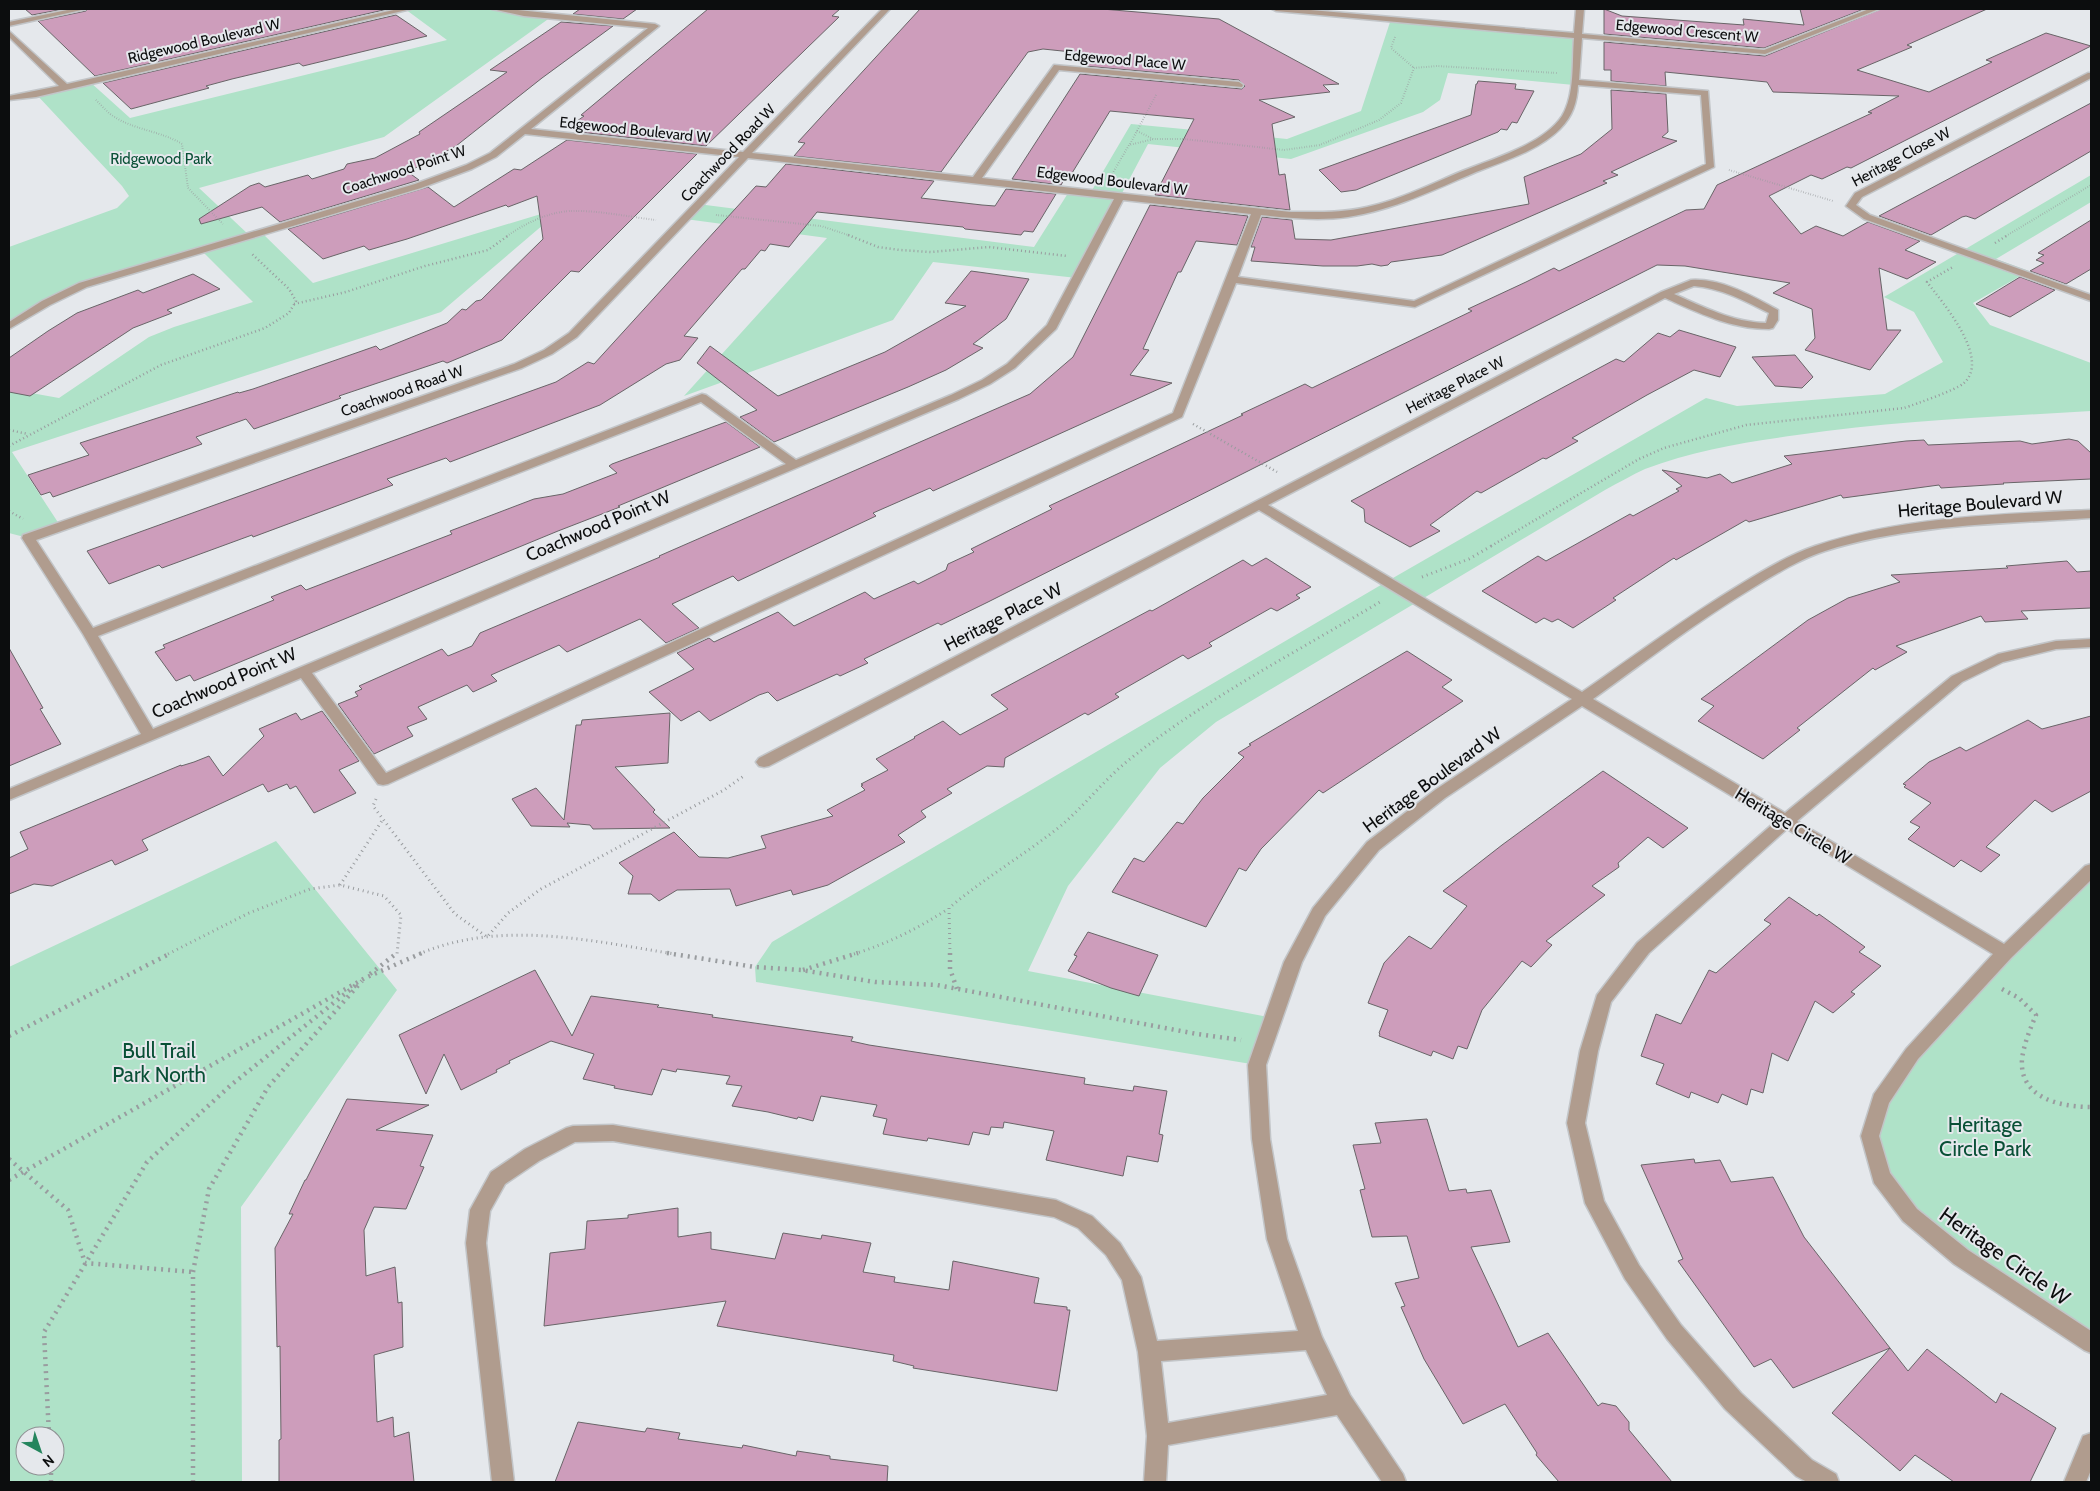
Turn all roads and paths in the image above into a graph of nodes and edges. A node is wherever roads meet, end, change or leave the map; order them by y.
1 (82, 9) edge
2 (407, 9) edge
3 (496, 9) edge
4 (886, 9) edge
5 (1276, 9) edge
6 (1580, 9) edge
7 (1875, 9) edge
8 (1365, 13) edge
9 (1401, 20) junction
10 (9, 24) edge
11 (9, 33) edge
12 (1578, 36) junction
13 (1414, 68) junction
14 (2091, 75) edge
15 (1165, 78) junction
16 (1575, 78) junction
17 (1239, 85) dead end
18 (65, 87) junction
19 (9, 98) edge
20 (1137, 131) junction
21 (523, 132) junction
22 (1154, 139) junction
23 (1129, 145) junction
24 (746, 155) junction
25 (1711, 165) junction
26 (977, 179) junction
27 (2091, 185) edge
28 (1100, 194) junction
29 (1120, 197) junction
30 (1851, 206) junction
31 (1257, 211) junction
32 (692, 212) junction
33 (681, 223) junction
34 (1974, 256) junction
35 (1087, 259) junction
36 (1232, 280) junction
37 (1666, 294) junction
38 (2091, 298) edge
39 (294, 304) dead end
40 (9, 326) edge
41 (1178, 415) junction
42 (9, 430) edge
43 (29, 434) dead end
44 (794, 464) junction
45 (1299, 484) junction
46 (1259, 505) junction
47 (2091, 514) edge
48 (1400, 591) junction
49 (90, 634) junction
50 (2091, 643) edge
51 (303, 671) junction
52 (1580, 700) junction
53 (149, 735) junction
54 (764, 762) joint
55 (383, 780) junction
56 (9, 795) edge
57 (383, 819) junction
58 (1786, 820) junction
59 (2091, 870) edge
60 (340, 885) junction
61 (949, 908) junction
62 (487, 937) junction
63 (2005, 953) junction
64 (801, 970) junction
65 (364, 978) junction
66 (1982, 978) junction
67 (958, 989) junction
68 (9, 1036) edge
69 (1264, 1044) junction
70 (2091, 1107) edge
71 (9, 1159) edge
72 (23, 1172) junction
73 (9, 1180) edge
74 (84, 1263) junction
75 (193, 1272) junction
76 (1312, 1340) junction
77 (2091, 1342) edge
78 (1150, 1352) junction
79 (1342, 1403) junction
80 (49, 1426) edge
81 (1158, 1436) junction
82 (2091, 1444) edge
83 (193, 1482) edge
84 (503, 1482) edge
85 (1155, 1482) edge
86 (1395, 1482) edge
87 (1828, 1482) edge
88 (2075, 1482) edge

1 - 10 street
2 - 18 street, Ridgewood Boulevard W
3 - 21 street, Coachwood Point W
4 - 24 street, Coachwood Road W
5 - 8 street, Edgewood Crescent W
6 - 12 street, Edgewood Boulevard W
7 - 12 street, Edgewood Crescent W
8 - 9 street, Edgewood Crescent W
9 - 12 street, Edgewood Crescent W
9 - 13 path
11 - 18 street
12 - 16 street, Edgewood Boulevard W
13 - 16 path
13 - 22 path
14 - 30 street, Heritage Close W
15 - 17 street, Edgewood Place W
15 - 20 path
15 - 26 street, Edgewood Place W
16 - 25 street
16 - 31 street, Edgewood Boulevard W
18 - 19 street, Ridgewood Boulevard W
20 - 22 path
20 - 23 path
21 - 24 street, Edgewood Boulevard W
21 - 40 street, Coachwood Point W
22 - 23 path
23 - 28 path
24 - 26 street, Edgewood Boulevard W
24 - 32 street, Coachwood Road W
25 - 30 path
25 - 36 street
26 - 28 street, Edgewood Boulevard W
27 - 34 path
28 - 29 street, Edgewood Boulevard W
29 - 31 street, Edgewood Boulevard W
29 - 35 street, Coachwood Point W
30 - 34 street, Heritage Close W
31 - 36 street
32 - 33 street, Coachwood Road W
32 - 35 path
33 - 39 path
33 - 49 street, Coachwood Road W
34 - 38 street, Heritage Close W
34 - 48 path
35 - 44 street, Coachwood Point W
36 - 41 street
37 - 37 street, Heritage Place W
37 - 45 street, Heritage Place W
41 - 45 path
41 - 55 street
42 - 43 path
44 - 49 street
44 - 51 street, Coachwood Point W
45 - 46 street, Heritage Place W
46 - 48 street
46 - 54 street, Heritage Place W
47 - 52 street, Heritage Boulevard W
48 - 52 street
48 - 61 path
49 - 53 street, Coachwood Road W
50 - 58 street
51 - 53 street, Coachwood Point W
51 - 55 street
52 - 58 street, Heritage Circle W
52 - 69 street, Heritage Boulevard W
53 - 56 street, Coachwood Point W
54 - 62 path
55 - 57 path
57 - 60 path
57 - 62 path
58 - 63 street, Heritage Circle W
58 - 87 street
59 - 63 street, Heritage Circle W
60 - 65 path
60 - 68 path
61 - 64 path
61 - 67 path
62 - 64 path
62 - 65 path
63 - 66 street, Heritage Circle W
64 - 67 path
65 - 72 path
65 - 74 path
65 - 75 path
66 - 70 path
66 - 77 street, Heritage Circle W
67 - 69 path
69 - 76 street, Heritage Boulevard W
71 - 72 path
72 - 73 path
72 - 74 path
74 - 75 path
74 - 80 path
75 - 83 path
76 - 78 street
76 - 79 street, Heritage Boulevard W
78 - 81 street
78 - 84 street
79 - 81 street
79 - 86 street, Heritage Boulevard W
81 - 85 street
82 - 88 street

